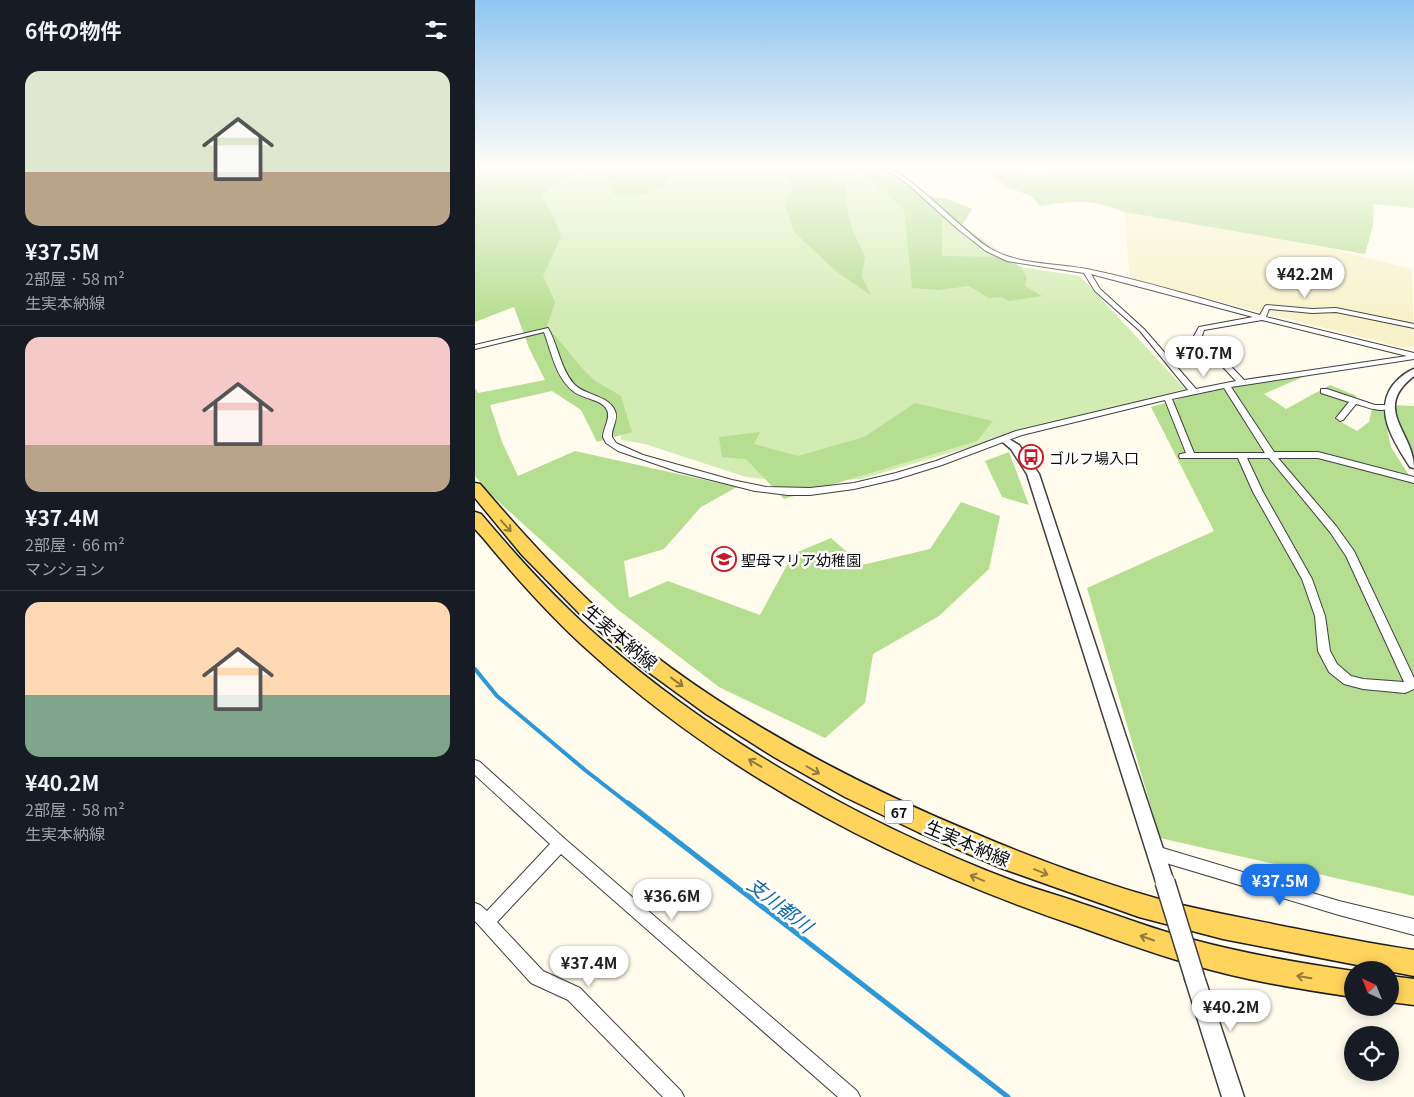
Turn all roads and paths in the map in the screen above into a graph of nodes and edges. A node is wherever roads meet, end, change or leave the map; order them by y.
1 (948, 218) edge
2 (1086, 271) junction
3 (1262, 318) junction
4 (1414, 326) edge
5 (475, 347) edge
6 (1414, 356) edge
7 (1414, 372) edge
8 (1242, 383) junction
9 (1226, 386) junction
10 (1324, 391) dead end
11 (1194, 392) junction
12 (1168, 398) junction
13 (1354, 402) junction
14 (1388, 407) junction
15 (1340, 418) dead end
16 (1004, 438) junction
17 (1241, 455) junction
18 (1271, 455) junction
19 (1414, 464) edge
20 (1414, 480) edge
21 (475, 488) edge
22 (475, 518) edge
23 (475, 766) edge
24 (560, 844) junction
25 (1156, 853) junction
26 (475, 910) edge
27 (487, 922) junction
28 (1414, 927) edge
29 (1414, 963) edge
30 (1344, 983) edge
31 (1399, 990) edge
32 (1414, 992) edge
33 (675, 1097) edge
34 (851, 1097) edge
35 (1233, 1097) edge

1 - 2 street
2 - 3 street
2 - 11 street
3 - 4 street
3 - 6 street
3 - 8 street
5 - 16 street
6 - 8 street
7 - 14 street
8 - 9 street
9 - 11 street
9 - 18 street
10 - 13 street
11 - 12 street
12 - 16 street
12 - 17 street
13 - 14 street
13 - 15 street
14 - 19 street
16 - 25 street
17 - 18 street
17 - 18 street
18 - 20 street
21 -> 29 main road, 生実本納線 / 67
30 -> 22 main road, 生実本納線 / 67
23 - 24 street
24 - 27 street
24 - 34 street
25 - 28 street
25 - 35 street, bridge
26 - 27 street
27 - 33 street
31 - 32 main road

